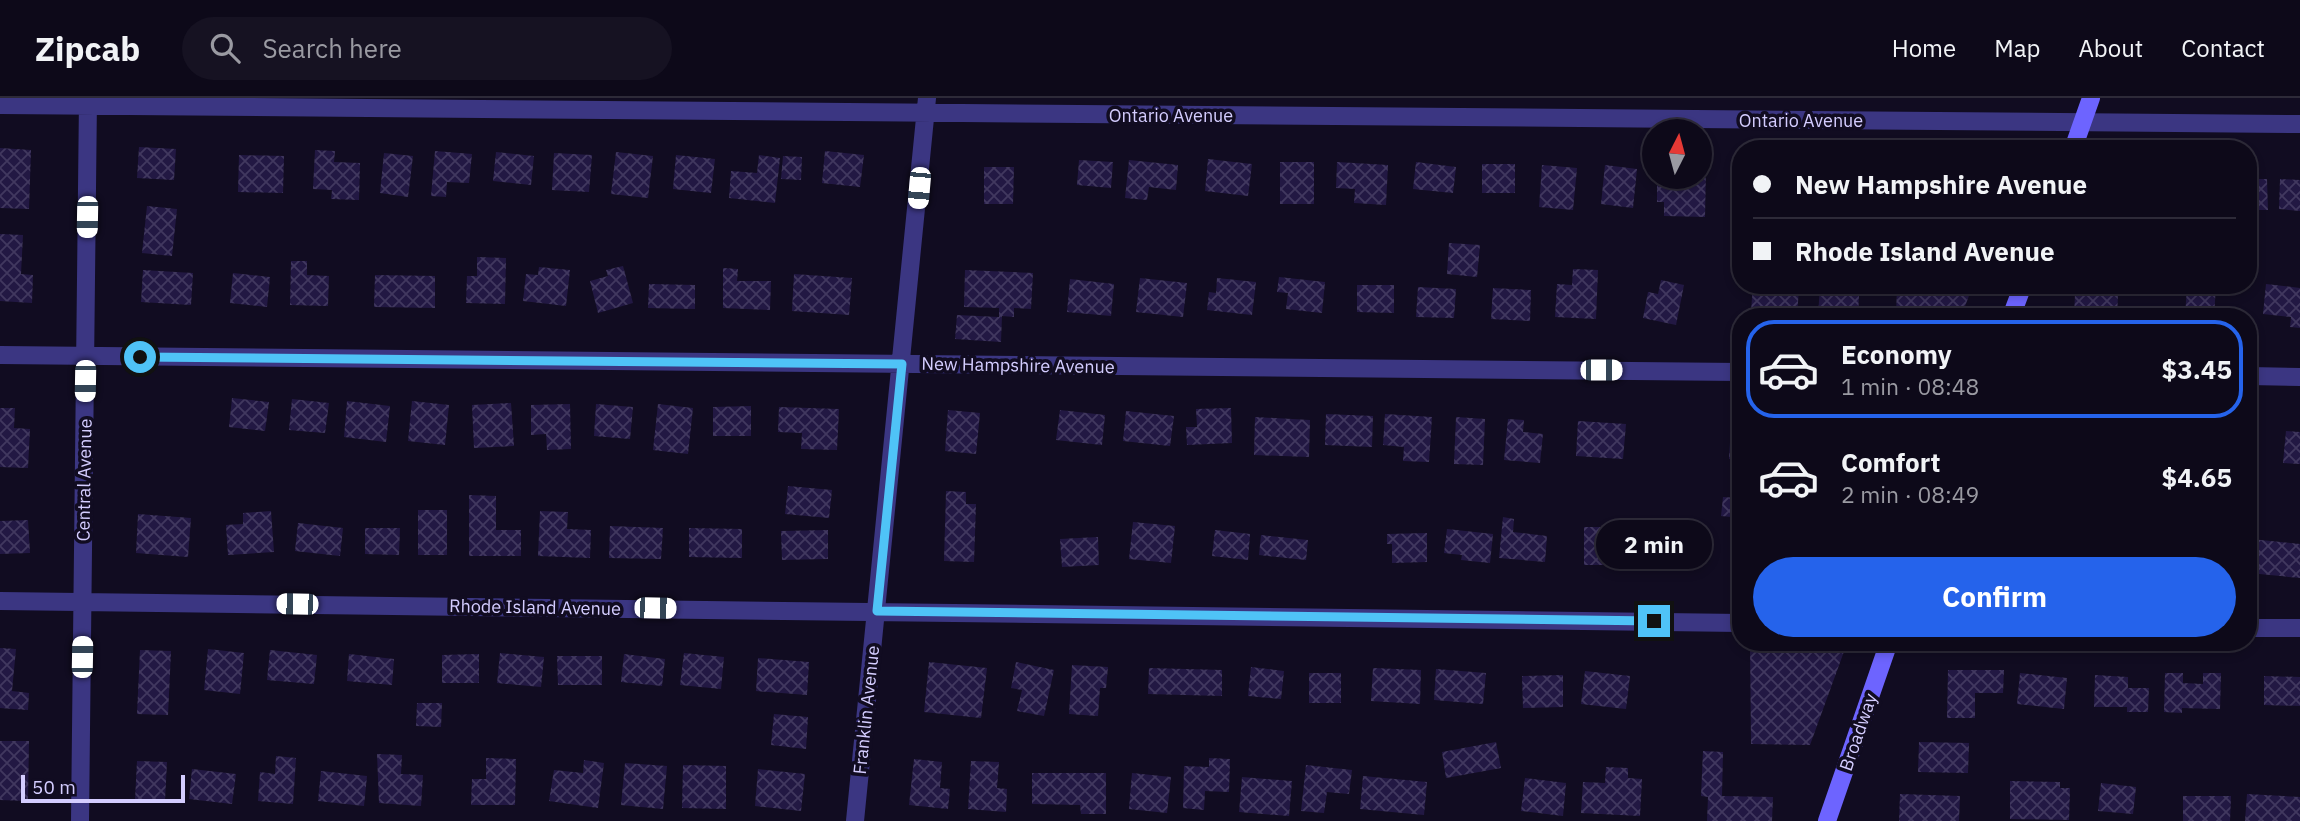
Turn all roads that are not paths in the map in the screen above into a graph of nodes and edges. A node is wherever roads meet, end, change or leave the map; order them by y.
1 (2091, 98) edge
2 (88, 102) edge
3 (0, 106) edge
4 (927, 106) edge
5 (2082, 123) junction
6 (2300, 124) edge
7 (2076, 140) edge
8 (0, 355) edge
9 (86, 356) junction
10 (902, 364) junction
11 (1732, 372) edge
12 (2257, 376) edge
13 (2300, 377) edge
14 (0, 601) edge
15 (82, 602) junction
16 (877, 611) junction
17 (1732, 623) edge
18 (2257, 628) edge
19 (2300, 628) edge
20 (1886, 651) edge
21 (80, 821) edge
22 (855, 821) edge
23 (1826, 821) edge

1 - 5 main road
2 - 3 street, Ontario Avenue
2 - 4 street, Ontario Avenue
2 - 9 street, Central Avenue
4 - 5 street, Ontario Avenue
4 - 10 street, Franklin Avenue
5 - 6 street, Ontario Avenue
5 - 7 main road
8 - 9 street, New Hampshire Avenue
9 - 10 street, New Hampshire Avenue
9 - 15 street, Central Avenue
10 - 11 street, New Hampshire Avenue
10 - 16 street, Franklin Avenue
12 - 13 street
14 - 15 street, Rhode Island Avenue
15 - 16 street, Rhode Island Avenue
15 - 21 street, Central Avenue
16 - 17 street, Rhode Island Avenue
16 - 22 street, Franklin Avenue
18 - 19 street
20 - 23 main road, Broadway

